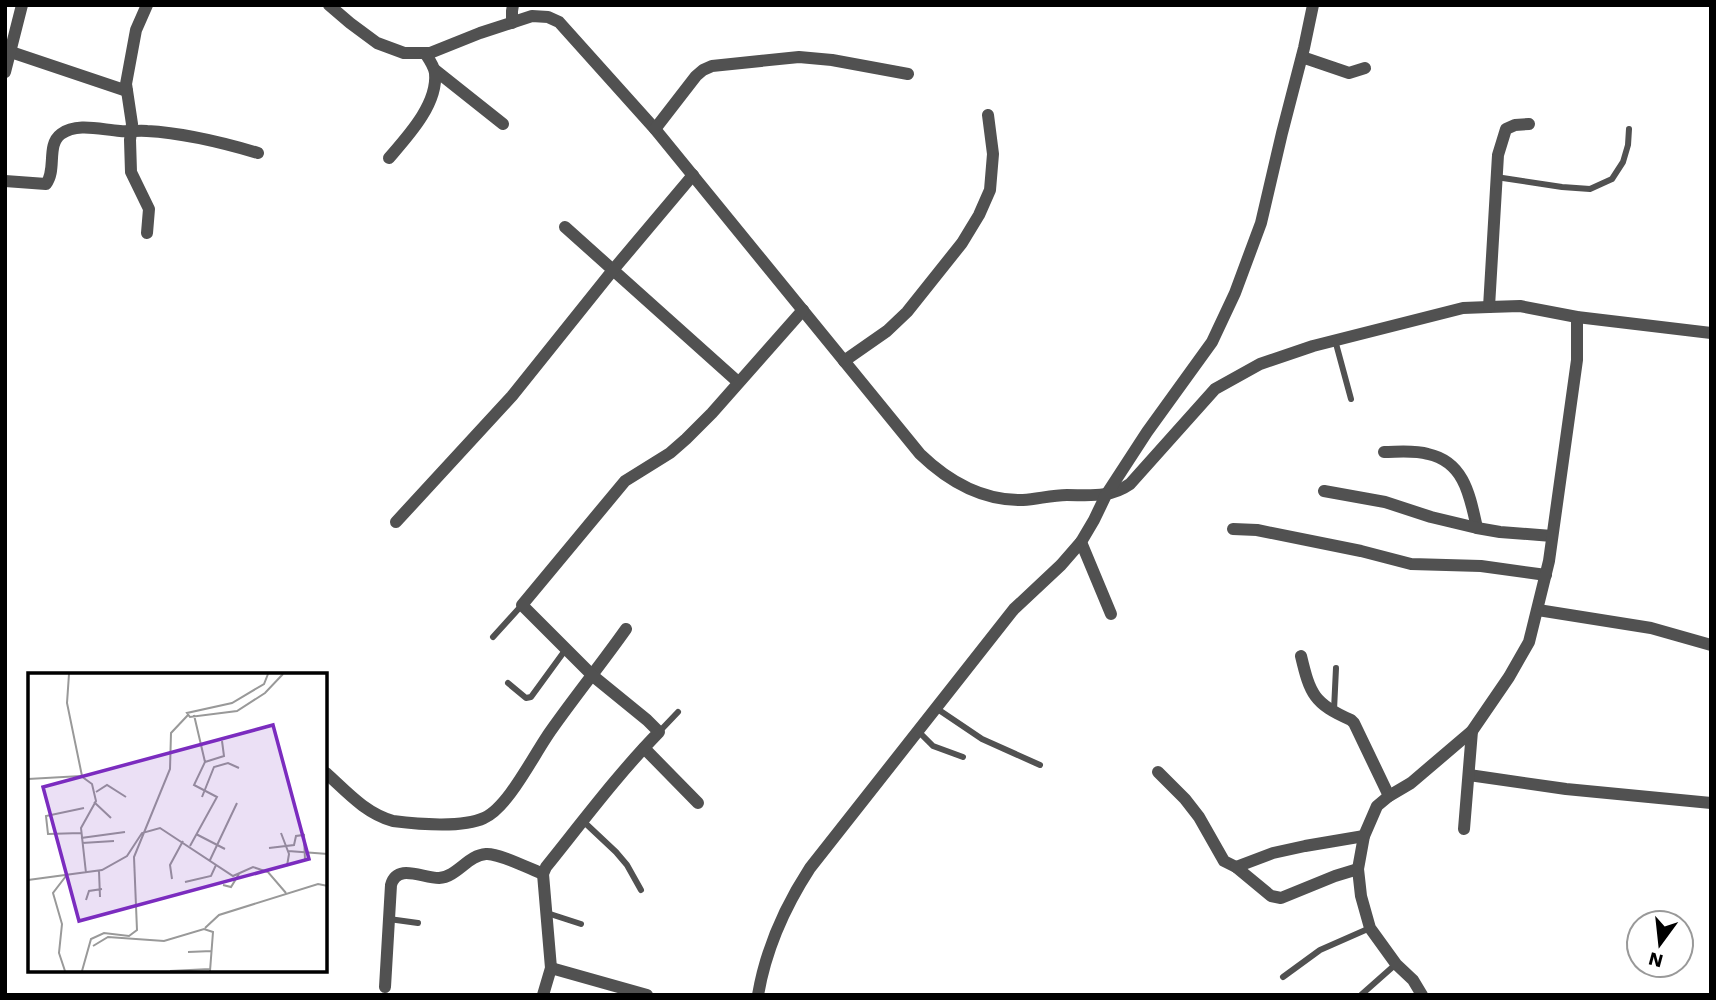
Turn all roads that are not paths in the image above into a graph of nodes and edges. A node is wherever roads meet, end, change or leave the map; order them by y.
1 (22, 5) edge
2 (147, 5) edge
3 (329, 5) edge
4 (513, 5) edge
5 (1313, 5) edge
6 (512, 23) junction
7 (8, 50) edge
8 (425, 53) junction
9 (1302, 57) junction
10 (1364, 68) dead end
11 (435, 70) junction
12 (5, 72) edge
13 (908, 74) dead end
14 (127, 91) junction
15 (988, 115) dead end
16 (503, 124) dead end
17 (1530, 124) dead end
18 (655, 129) junction
19 (1629, 130) dead end
20 (132, 131) junction
21 (258, 153) dead end
22 (389, 158) dead end
23 (693, 175) junction
24 (1496, 177) junction
25 (5, 181) edge
26 (565, 227) dead end
27 (147, 233) dead end
28 (613, 270) junction
29 (1489, 307) junction
30 (803, 310) junction
31 (1577, 317) junction
32 (1711, 333) edge
33 (1335, 340) junction
34 (844, 361) junction
35 (738, 382) junction
36 (1352, 399) dead end
37 (1384, 452) dead end
38 (1324, 491) dead end
39 (1106, 495) junction
40 (396, 522) dead end
41 (1477, 528) junction
42 (1233, 529) dead end
43 (1552, 536) junction
44 (1081, 542) junction
45 (1546, 575) junction
46 (522, 605) junction
47 (1538, 610) junction
48 (1111, 614) dead end
49 (626, 629) dead end
50 (493, 637) dead end
51 (1711, 644) edge
52 (565, 649) junction
53 (1301, 656) dead end
54 (1336, 668) dead end
55 (593, 676) junction
56 (508, 683) dead end
57 (936, 708) junction
58 (678, 712) dead end
59 (1334, 712) junction
60 (1472, 731) junction
61 (659, 732) junction
62 (918, 732) junction
63 (644, 748) junction
64 (963, 757) dead end
65 (1040, 765) dead end
66 (1158, 772) dead end
67 (327, 774) edge
68 (1469, 775) junction
69 (1389, 796) junction
70 (698, 803) dead end
71 (1711, 803) edge
72 (583, 821) junction
73 (1464, 829) dead end
74 (1364, 836) junction
75 (1236, 867) junction
76 (1358, 869) junction
77 (543, 874) junction
78 (641, 890) dead end
79 (545, 912) junction
80 (389, 919) junction
81 (418, 923) dead end
82 (581, 924) dead end
83 (1370, 929) junction
84 (1396, 964) junction
85 (551, 968) junction
86 (1283, 977) dead end
87 (385, 987) dead end
88 (543, 995) edge
89 (647, 995) edge
90 (758, 995) edge
91 (1361, 995) edge
92 (1422, 995) edge

1 - 7 street
2 - 14 street
3 - 8 street
4 - 6 street
5 - 9 street
6 - 8 street
6 - 18 street
7 - 12 street
7 - 14 street
8 - 11 street
9 - 10 street
9 - 39 street
11 - 16 street
11 - 22 street
13 - 18 street
14 - 20 street
15 - 34 street
17 - 24 street
18 - 23 street
19 - 24 lane
20 - 21 street
20 - 25 street
20 - 27 street
23 - 28 street
23 - 30 street
24 - 29 street
26 - 28 street
28 - 35 street
28 - 40 street
29 - 31 street
29 - 33 street
30 - 34 street
30 - 35 street
31 - 32 street
31 - 43 street
33 - 36 lane
33 - 39 street
34 - 39 street
35 - 46 street
37 - 41 street
38 - 41 street
39 - 44 street
41 - 43 street
42 - 45 street
43 - 45 street
44 - 48 street
44 - 57 street
45 - 47 street
46 - 50 lane
46 - 52 street
47 - 51 street
47 - 60 street
49 - 55 street
52 - 55 street
52 - 56 lane
53 - 59 street
54 - 59 lane
55 - 61 street
55 - 67 street
57 - 62 street
57 - 65 lane
58 - 61 lane
59 - 69 street
60 - 68 street
60 - 69 street
61 - 63 street
62 - 64 lane
62 - 90 street
63 - 70 street
63 - 72 street
66 - 75 street
68 - 71 street
68 - 73 street
69 - 74 street
72 - 77 street
72 - 78 lane
74 - 75 street
74 - 76 street
75 - 76 street
76 - 83 street
77 - 79 street
77 - 80 street
79 - 82 lane
79 - 85 street
80 - 81 lane
80 - 87 street
83 - 84 street
83 - 86 lane
84 - 91 lane
84 - 92 street
85 - 88 street
85 - 89 street

